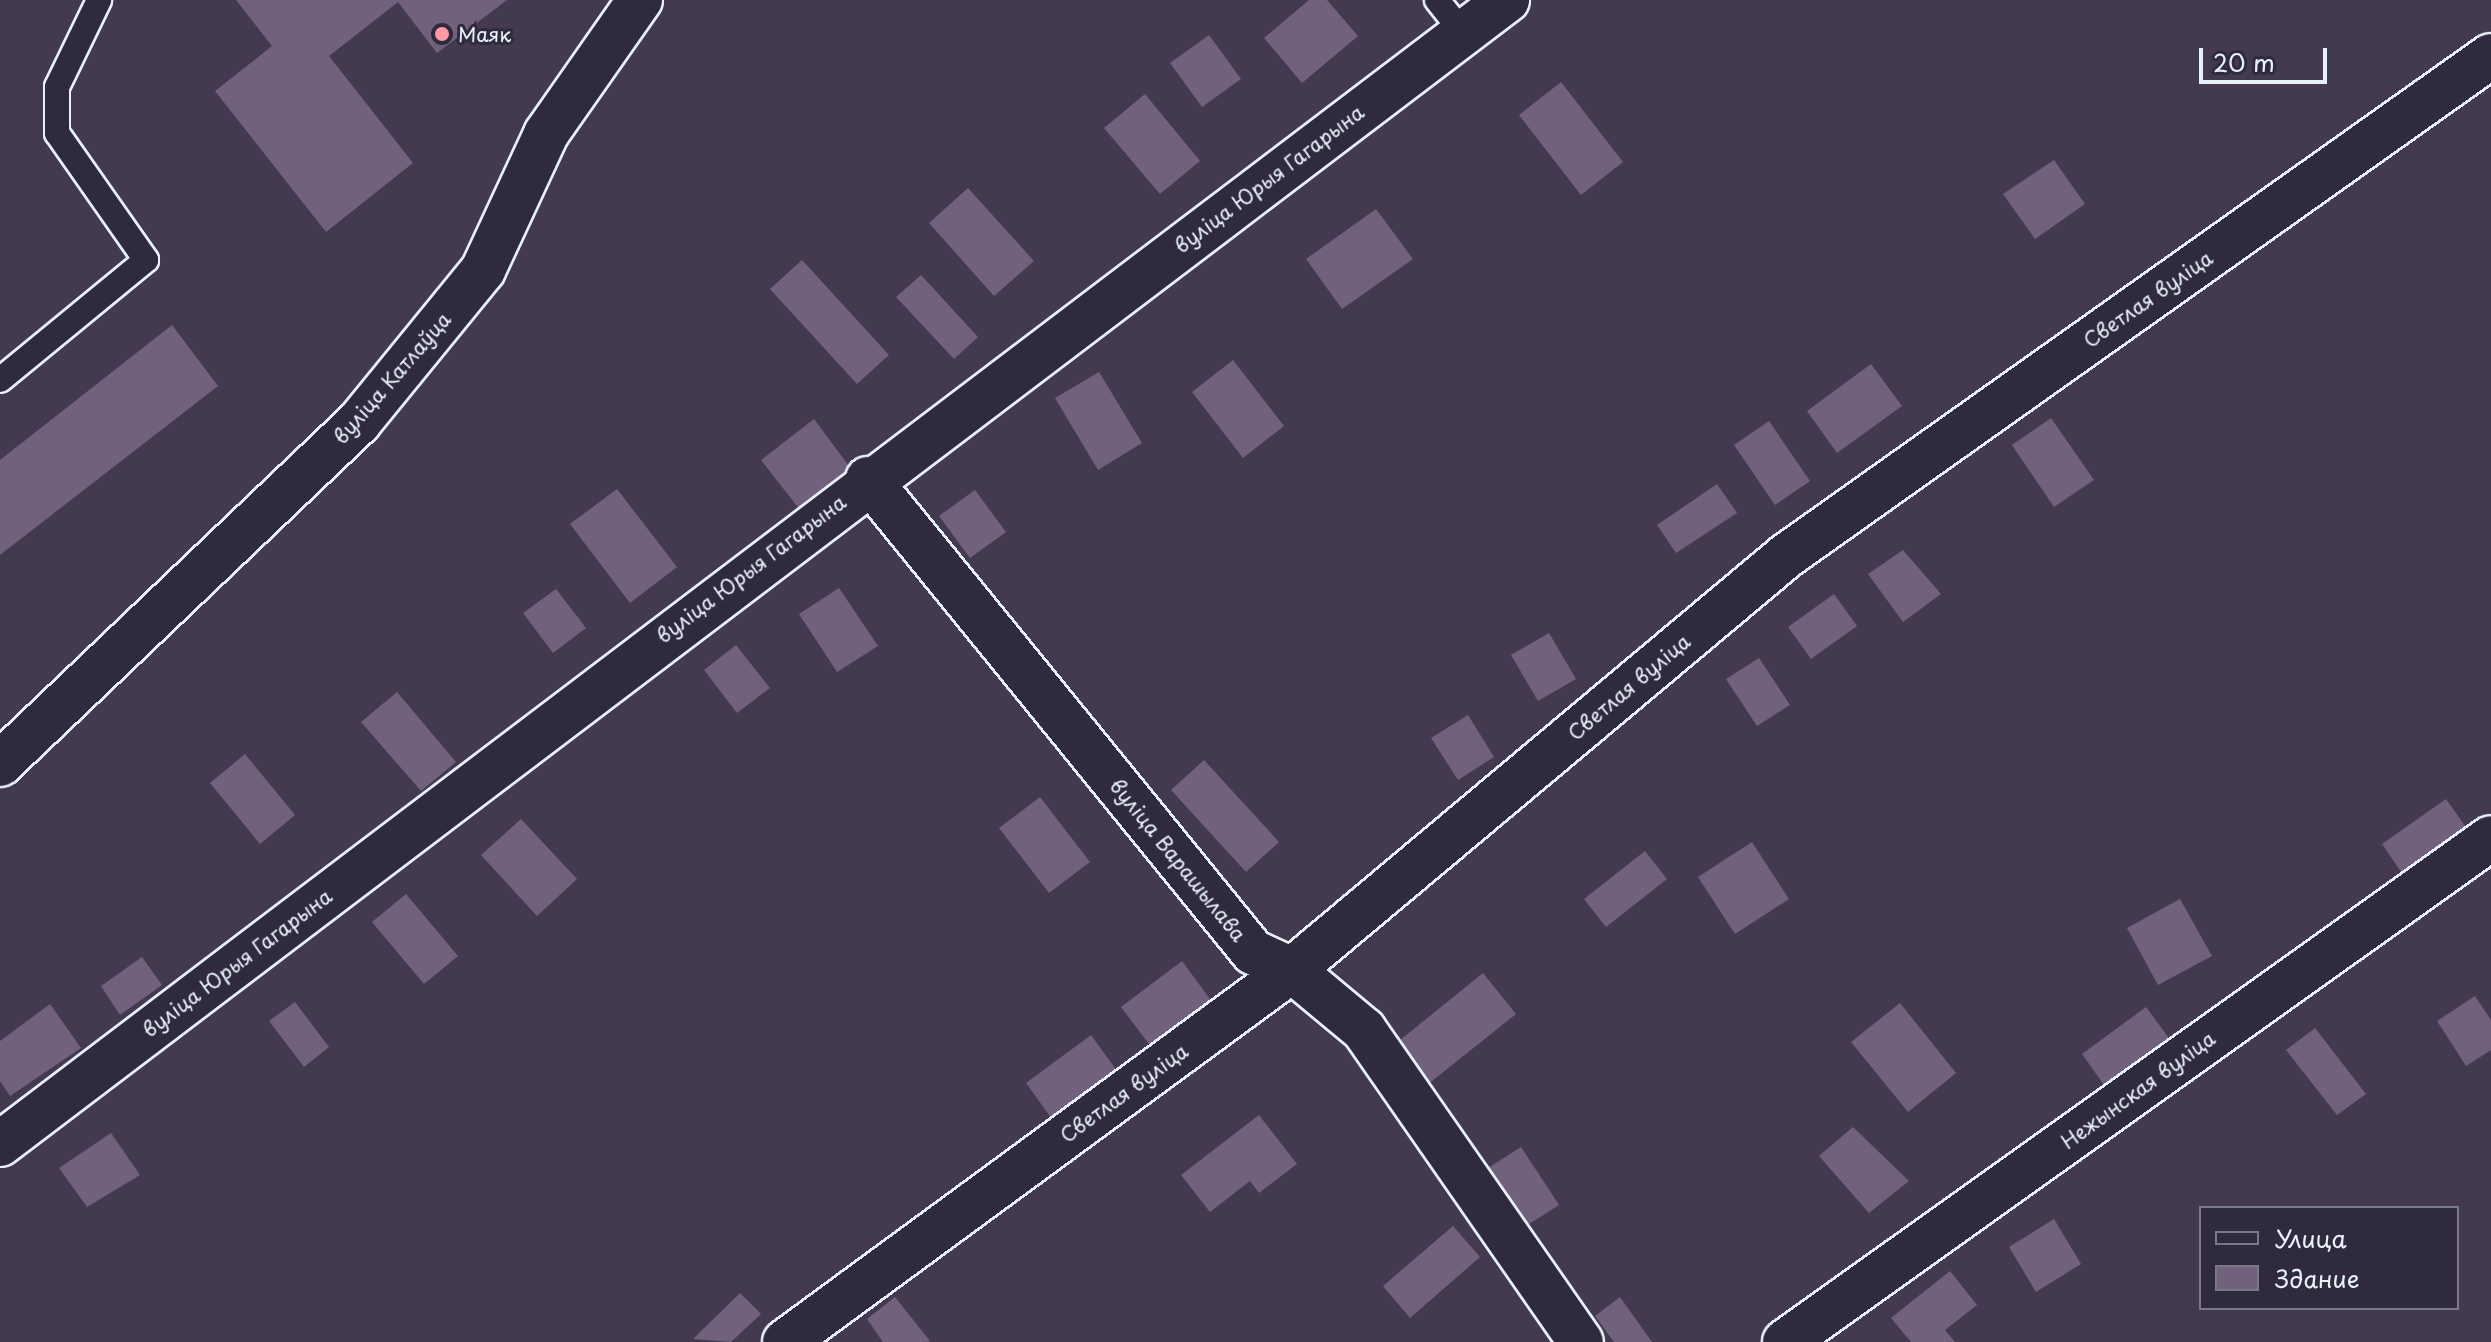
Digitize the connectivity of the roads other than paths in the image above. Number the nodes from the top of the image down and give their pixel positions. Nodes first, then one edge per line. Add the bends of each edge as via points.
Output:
1 (99, 0) edge
2 (640, 0) edge
3 (1437, 0) edge
4 (1507, 0) edge
5 (1464, 34) junction
6 (2491, 56) edge
7 (0, 380) edge
8 (868, 479) junction
9 (0, 764) edge
10 (2491, 838) edge
11 (1292, 970) junction
12 (0, 1144) edge
13 (785, 1342) edge
14 (1581, 1342) edge
15 (1785, 1342) edge

1 - 7 lane via 57,87 57,133 146,260
2 - 9 street, вуліца Катлаўца via 546,134 483,270 359,422
3 - 5 lane
4 - 5 street, вуліца Юрыя Гагарына
5 - 8 street, вуліца Юрыя Гагарына
6 - 11 street, Светлая вуліца via 1786,556
8 - 11 street, вуліца Варашылава via 1253,952
8 - 12 street, вуліца Юрыя Гагарына
10 - 15 street, Нежынская вуліца
11 - 13 street, Светлая вуліца
11 - 14 street, вуліца Варашылава via 1364,1030

